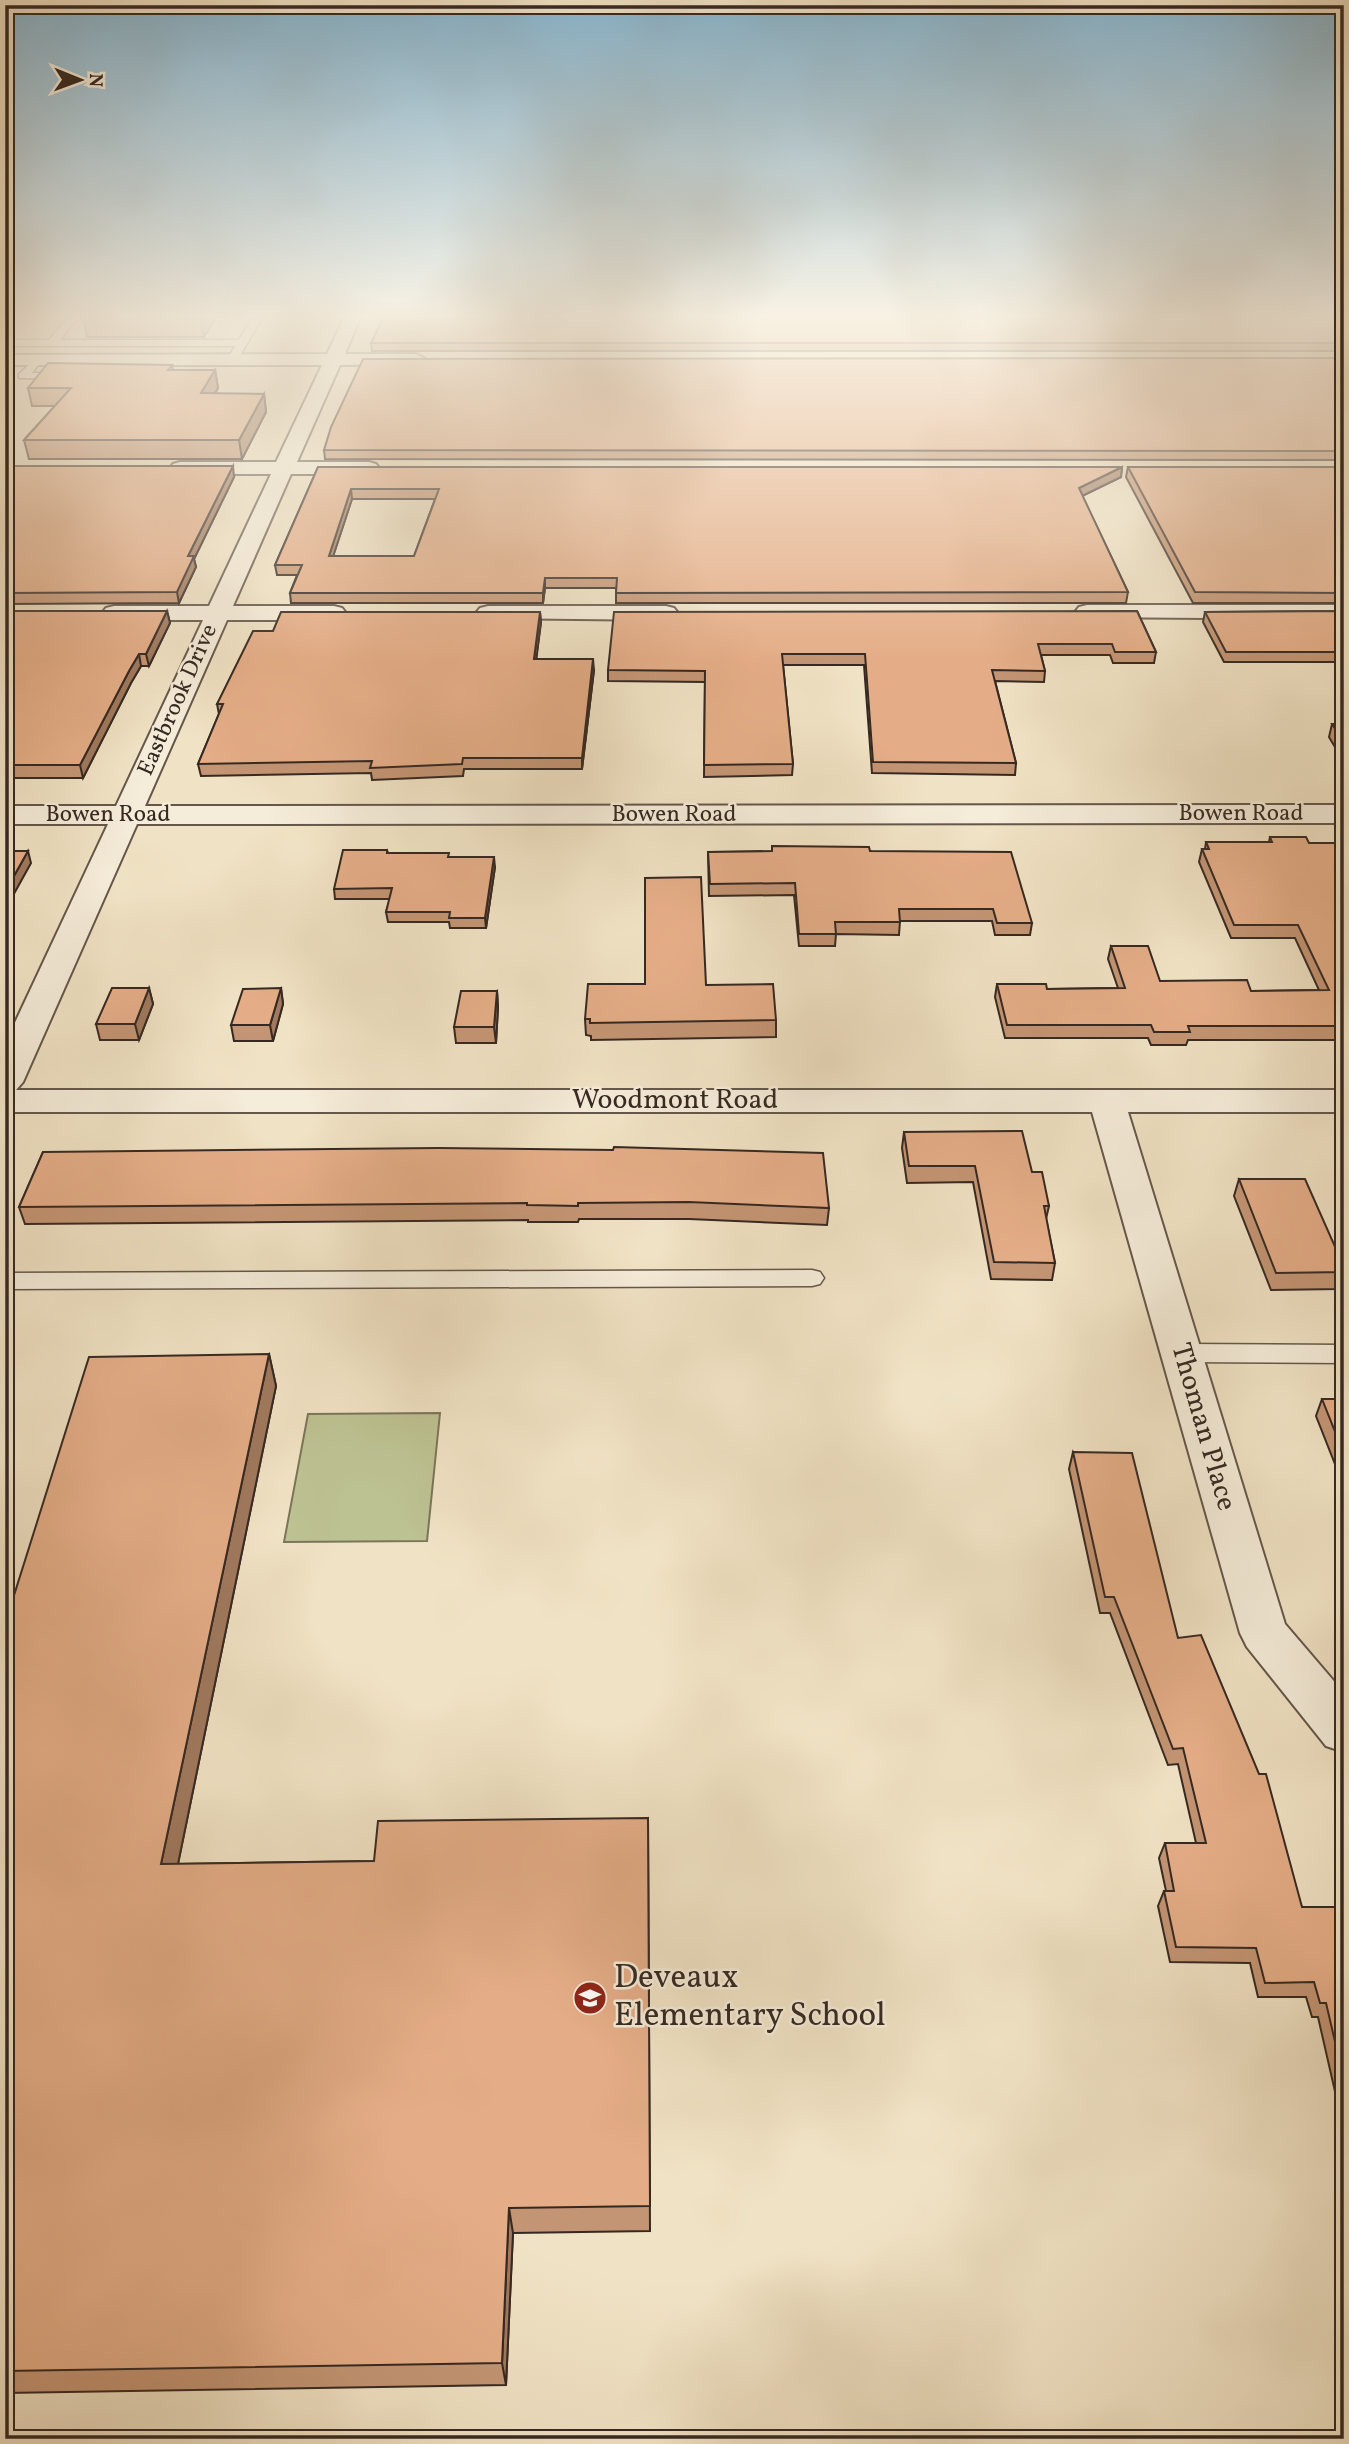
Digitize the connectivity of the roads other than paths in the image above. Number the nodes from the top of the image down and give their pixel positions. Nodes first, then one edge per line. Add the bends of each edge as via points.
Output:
1 (299, 432) edge
2 (158, 468) edge
3 (283, 468) junction
4 (386, 468) edge
5 (1066, 612) edge
6 (1344, 612) edge
7 (85, 613) edge
8 (217, 613) junction
9 (356, 613) edge
10 (467, 613) edge
11 (690, 613) edge
12 (1344, 814) edge
13 (5, 815) edge
14 (126, 815) junction
15 (5, 1082) edge
16 (1106, 1100) junction
17 (5, 1101) edge
18 (1344, 1101) edge
19 (812, 1278) dead end
20 (5, 1281) edge
21 (1181, 1353) junction
22 (1344, 1354) edge
23 (1344, 1730) edge

1 - 3 street, Eastbrook Drive
2 - 3 street
3 - 4 street
3 - 8 street, Eastbrook Drive
5 - 6 street
7 - 8 street
8 - 9 street
8 - 14 street, Eastbrook Drive
10 - 11 street
12 - 14 street, Bowen Road
13 - 14 street, Bowen Road
14 - 15 street, Eastbrook Drive
16 - 17 street, Woodmont Road
16 - 18 street, Woodmont Road
16 - 21 street, Thoman Place
19 - 20 lane
21 - 22 lane
21 - 23 street, Thoman Place via 1264,1633

